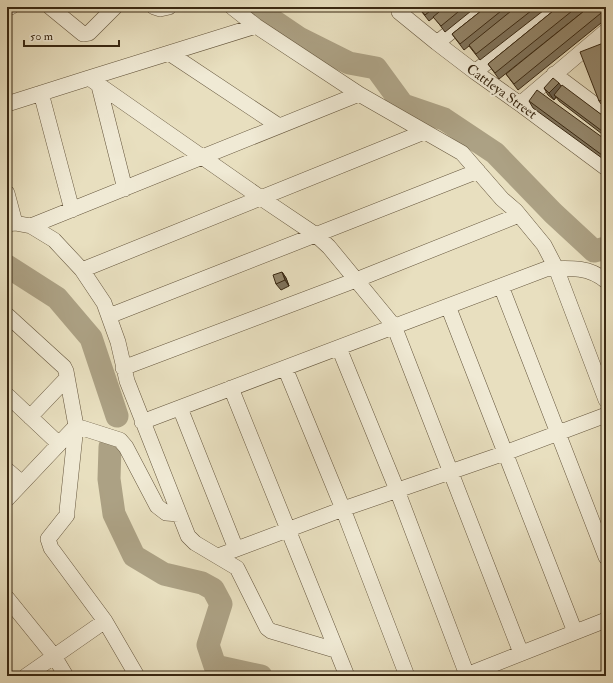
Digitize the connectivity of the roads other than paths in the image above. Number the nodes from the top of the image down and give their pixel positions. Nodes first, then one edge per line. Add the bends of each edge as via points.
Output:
1 (11, 7) edge
2 (50, 7) edge
3 (115, 7) edge
4 (154, 7) edge
5 (170, 7) edge
6 (232, 7) edge
7 (482, 7) edge
8 (555, 7) edge
9 (7, 8) edge
10 (402, 9) edge
11 (256, 26) junction
12 (606, 31) edge
13 (437, 43) junction
14 (169, 53) junction
15 (475, 72) junction
16 (554, 74) junction
17 (94, 82) junction
18 (41, 93) junction
19 (359, 94) junction
20 (7, 104) edge
21 (520, 104) junction
22 (606, 113) edge
23 (279, 126) junction
24 (424, 132) junction
25 (204, 157) junction
26 (606, 168) edge
27 (478, 171) junction
28 (125, 189) junction
29 (7, 193) edge
30 (261, 198) junction
31 (72, 210) junction
32 (519, 215) junction
33 (11, 224) edge
34 (31, 226) junction
35 (316, 235) junction
36 (556, 268) junction
37 (82, 270) junction
38 (356, 280) junction
39 (606, 282) edge
40 (501, 286) junction
41 (448, 306) junction
42 (7, 315) edge
43 (109, 316) junction
44 (394, 326) junction
45 (339, 348) junction
46 (123, 368) junction
47 (285, 368) junction
48 (67, 378) junction
49 (231, 388) junction
50 (7, 395) edge
51 (606, 400) edge
52 (180, 408) junction
53 (606, 415) edge
54 (30, 417) junction
55 (142, 422) junction
56 (76, 426) junction
57 (558, 433) junction
58 (59, 444) junction
59 (505, 453) junction
60 (7, 470) edge
61 (451, 472) junction
62 (22, 483) junction
63 (397, 490) junction
64 (7, 499) edge
65 (343, 509) junction
66 (180, 514) junction
67 (287, 529) junction
68 (236, 549) junction
69 (218, 556) junction
70 (606, 557) edge
71 (7, 598) edge
72 (606, 620) edge
73 (105, 621) junction
74 (575, 632) junction
75 (335, 650) junction
76 (521, 653) junction
77 (54, 656) junction
78 (465, 675) edge
79 (26, 676) edge
80 (66, 676) edge
81 (137, 676) edge
82 (347, 676) edge
83 (407, 676) edge

1 - 9 street
2 - 3 street via 83,34 89,34
4 - 5 street
6 - 11 street
7 - 13 street
8 - 15 street
10 - 13 street, Cattleya Street
11 - 14 street
11 - 19 street
12 - 16 street
13 - 15 street, Cattleya Street
14 - 17 street
14 - 23 street
15 - 21 street, Cattleya Street
16 - 21 street
16 - 22 street
17 - 18 street
17 - 25 street
17 - 28 street
18 - 20 street
18 - 31 street
19 - 23 street
19 - 24 street
21 - 26 street, Cattleya Street
23 - 25 street
24 - 27 street via 462,153
24 - 30 street
25 - 28 street
25 - 30 street
27 - 32 street
27 - 35 street
28 - 31 street
29 - 33 street
30 - 35 street
30 - 37 street
31 - 34 street
32 - 36 street via 544,245
32 - 38 street
33 - 34 street
34 - 37 street via 54,240
35 - 38 street
35 - 43 street
36 - 39 street via 574,268 599,275
36 - 40 street via 546,268
36 - 51 street
37 - 43 street via 104,303
38 - 44 street
38 - 46 street
40 - 41 street
40 - 57 street
41 - 44 street
41 - 59 street
42 - 48 street via 64,367
43 - 46 street
44 - 45 street
44 - 61 street
45 - 47 street
45 - 63 street
46 - 55 street
47 - 49 street
47 - 65 street
48 - 54 street
48 - 56 street
49 - 52 street
49 - 67 street
50 - 54 street
52 - 55 street
52 - 68 street
53 - 57 street
54 - 58 street
55 - 66 street
56 - 58 street
56 - 66 street via 120,440 156,506 166,513
56 - 73 street via 67,515 48,539 51,548
57 - 59 street
57 - 70 street
58 - 62 street
59 - 61 street
59 - 74 street
60 - 62 street
61 - 63 street
61 - 76 street
62 - 64 street
63 - 65 street
63 - 78 street
65 - 67 street
65 - 83 street
66 - 69 street via 188,536
67 - 68 street
67 - 75 street
68 - 69 street
69 - 75 street via 237,568 267,628
71 - 77 street
72 - 74 street
73 - 77 street
73 - 81 street
74 - 76 street
75 - 82 street
76 - 78 street
77 - 79 street
77 - 80 street

